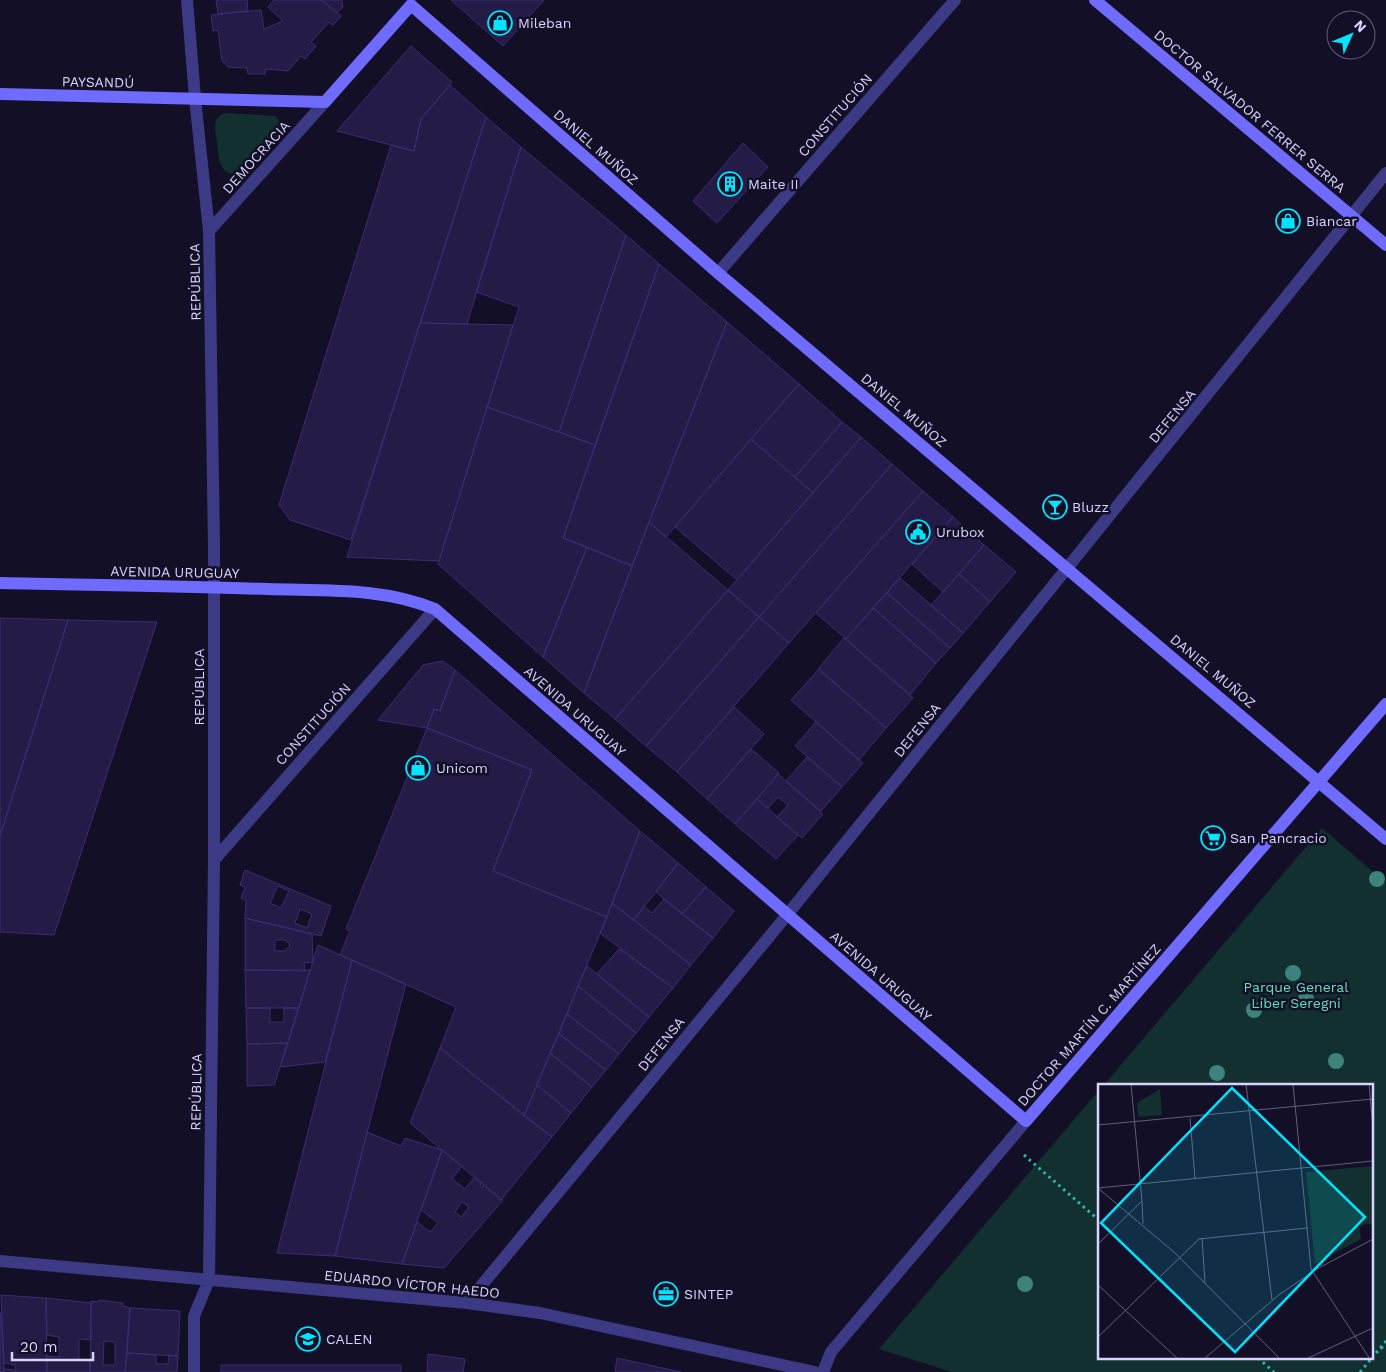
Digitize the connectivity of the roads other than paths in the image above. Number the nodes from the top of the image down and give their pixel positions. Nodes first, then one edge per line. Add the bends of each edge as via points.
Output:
1 (187, 0) edge
2 (954, 0) edge
3 (1094, 0) edge
4 (411, 2) edge
5 (0, 94) edge
6 (195, 98) junction
7 (325, 102) junction
8 (1386, 173) edge
9 (1352, 216) junction
10 (209, 231) junction
11 (1386, 245) edge
12 (718, 273) junction
13 (1068, 568) junction
14 (0, 583) edge
15 (214, 587) junction
16 (435, 609) junction
17 (1386, 704) edge
18 (1320, 782) junction
19 (1386, 839) edge
20 (214, 860) junction
21 (787, 915) junction
22 (1026, 1121) junction
23 (0, 1261) edge
24 (209, 1280) junction
25 (467, 1303) junction
26 (194, 1372) edge
27 (815, 1372) edge
28 (823, 1372) edge

1 - 6 street, REPÚBLICA
2 - 12 street, CONSTITUCIÓN
3 - 9 street, DOCTOR SALVADOR FERRER SERRA
4 - 7 street, DEMOCRACIA
4 - 12 street, DANIEL MUÑOZ
5 - 6 street, PAYSANDÚ
6 - 7 street, DEMOCRACIA
6 - 10 street, REPÚBLICA
7 - 10 street, DEMOCRACIA
8 - 9 street, DEFENSA
9 - 11 street, DOCTOR SALVADOR FERRER SERRA
9 - 13 street, DEFENSA
10 - 15 street, REPÚBLICA
12 - 13 street, DANIEL MUÑOZ
13 - 18 street, DANIEL MUÑOZ
13 - 21 street, DEFENSA
14 - 15 street, AVENIDA URUGUAY
15 - 16 street, AVENIDA URUGUAY via 374,592 416,601
15 - 20 street, REPÚBLICA
16 - 20 street, CONSTITUCIÓN
16 - 21 street, AVENIDA URUGUAY
17 - 18 street, DOCTOR MARTÍN C. MARTÍNEZ
18 - 19 street, DANIEL MUÑOZ
18 - 22 street, DOCTOR MARTÍN C. MARTÍNEZ
20 - 24 street, REPÚBLICA
21 - 22 street, AVENIDA URUGUAY
21 - 25 street, DEFENSA
22 - 28 street, DOCTOR MARTÍN C. MARTÍNEZ via 831,1352
23 - 24 street, EDUARDO VÍCTOR HAEDO
24 - 25 street, EDUARDO VÍCTOR HAEDO
24 - 26 street, REPÚBLICA via 194,1316
25 - 27 street, EDUARDO VÍCTOR HAEDO via 540,1313

